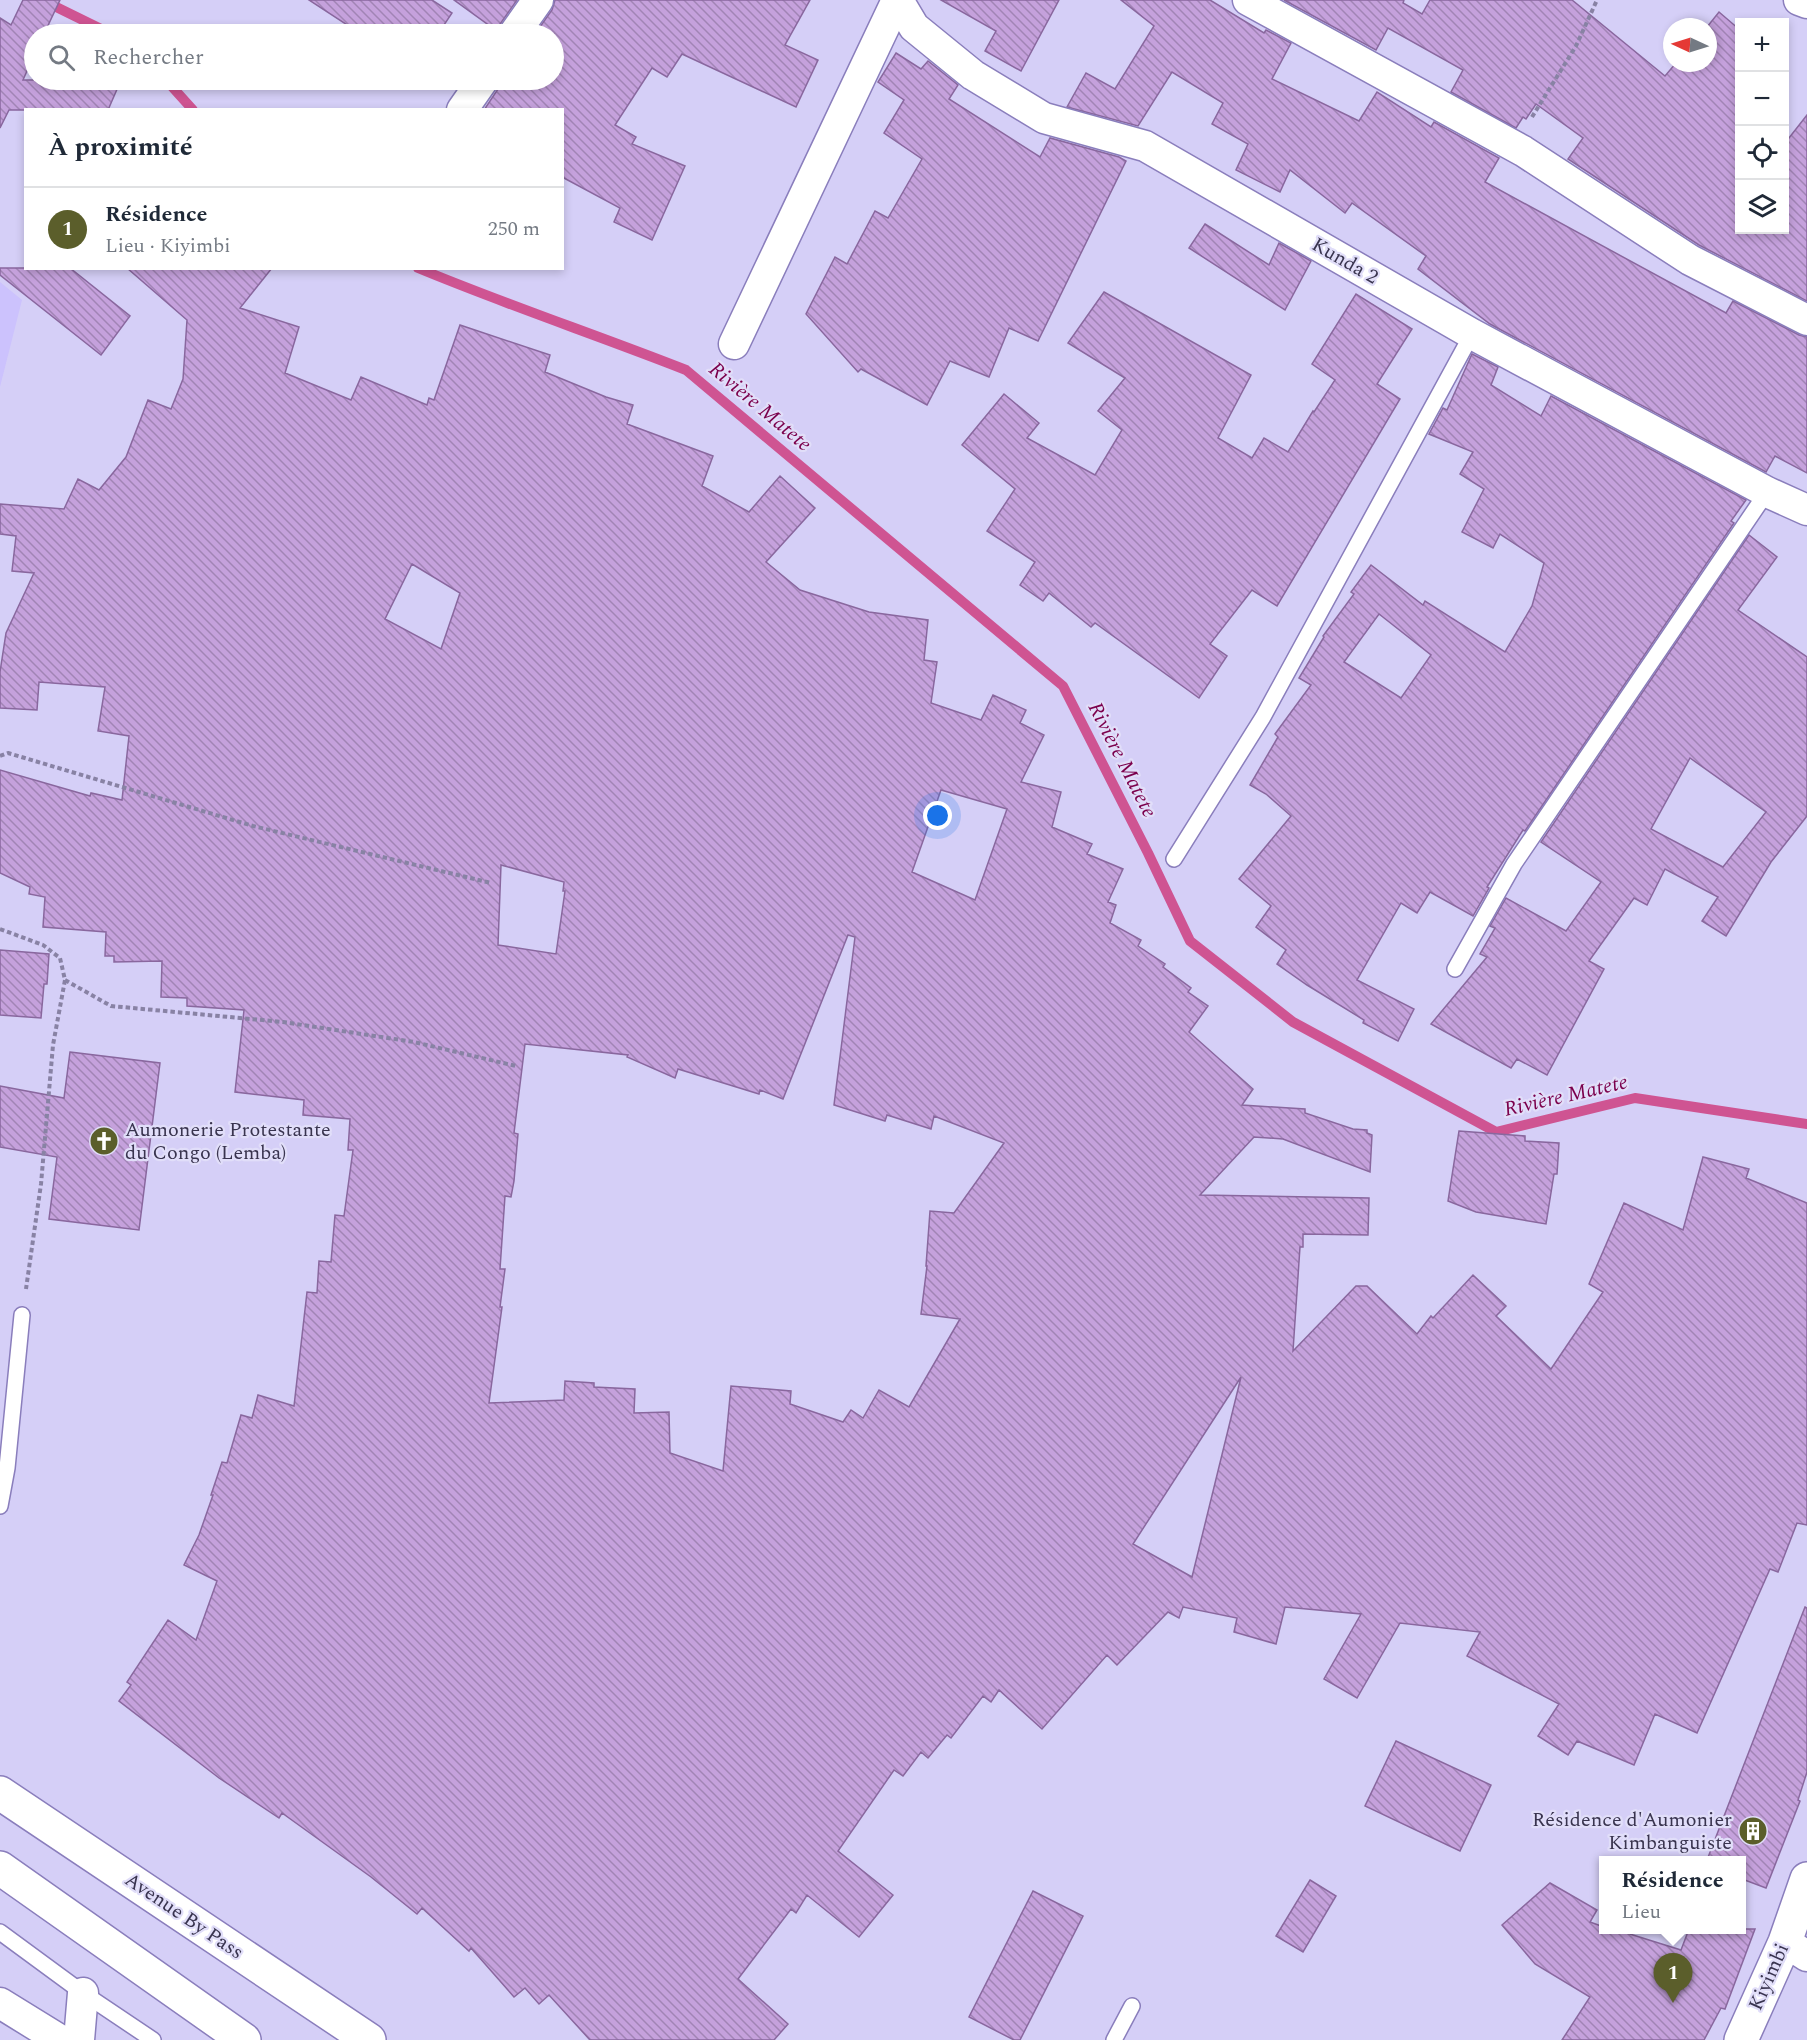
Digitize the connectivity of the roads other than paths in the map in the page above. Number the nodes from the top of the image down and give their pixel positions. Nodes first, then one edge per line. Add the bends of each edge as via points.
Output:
1 (538, 0) edge
2 (897, 0) edge
3 (1248, 0) edge
4 (1798, 0) edge
5 (1807, 3) edge
6 (521, 24) edge
7 (476, 90) edge
8 (463, 108) edge
9 (1807, 320) edge
10 (1473, 334) junction
11 (734, 344) dead end
12 (1767, 492) junction
13 (1807, 510) edge
14 (1174, 859) dead end
15 (1455, 969) dead end
16 (22, 1315) road end
17 (0, 1506) edge
18 (0, 1793) edge
19 (0, 1868) edge
20 (1807, 1879) edge
21 (0, 1932) edge
22 (1796, 1949) edge
23 (83, 1993) junction
24 (0, 2003) edge
25 (1132, 2006) dead end
26 (60, 2040) edge
27 (80, 2040) edge
28 (153, 2040) edge
29 (244, 2040) edge
30 (369, 2040) edge
31 (1114, 2040) edge
32 (1741, 2040) edge

1 - 6 street
2 - 10 street, Kunda 2 via 914,27 973,75 1044,118 1145,146
2 - 11 street
3 - 9 street via 1523,152 1690,260
4 - 5 street
7 - 8 street
10 - 12 street, Kunda 2
10 - 14 lane via 1263,717
12 - 13 street, Kunda 2
12 - 15 lane via 1526,846
16 - 17 lane
18 - 30 main road, Avenue By Pass
19 - 29 main road
20 - 22 main road, Kiyimbi
21 - 23 lane
22 - 32 main road, Kiyimbi
23 - 27 street
23 - 28 lane
24 - 26 street
25 - 31 lane

